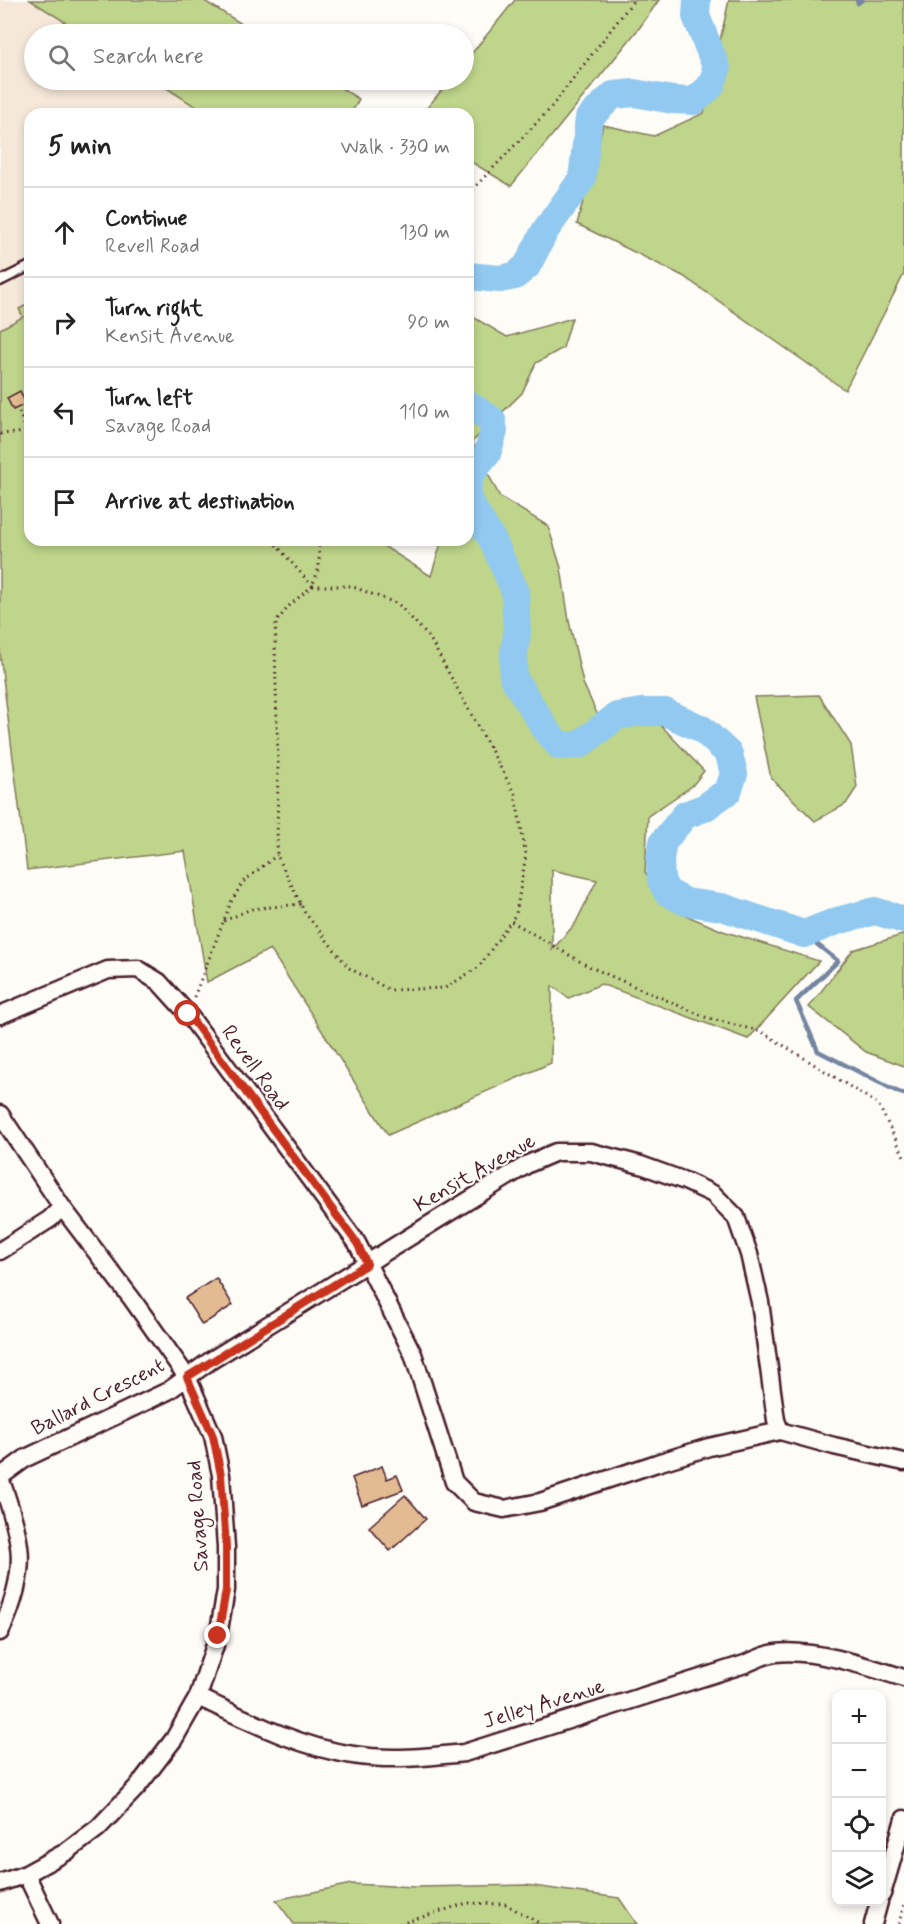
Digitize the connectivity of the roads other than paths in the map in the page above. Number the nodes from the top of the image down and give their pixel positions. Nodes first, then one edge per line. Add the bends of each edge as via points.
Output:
1 (24, 269) edge
2 (0, 281) edge
3 (0, 1015) edge
4 (0, 1114) edge
5 (62, 1207) junction
6 (0, 1251) edge
7 (367, 1264) junction
8 (187, 1377) junction
9 (780, 1431) junction
10 (904, 1462) edge
11 (0, 1477) edge
12 (0, 1632) edge
13 (904, 1678) edge
14 (198, 1697) junction
15 (904, 1818) edge
16 (26, 1874) junction
17 (886, 1880) edge
18 (0, 1883) edge
19 (878, 1906) edge
20 (50, 1924) edge
21 (873, 1924) edge

1 - 2 lane
3 - 7 street, Revell Road via 108,970 138,969 159,982 188,1014 357,1243
4 - 5 street, Savage Road
5 - 6 street
5 - 8 street, Savage Road
7 - 8 street, Kensit Avenue
7 - 9 street via 413,1354 454,1482 474,1502 504,1509 540,1502 667,1460
7 - 9 street, Kensit Avenue via 528,1164 556,1152 591,1152 685,1181 713,1194 736,1217 760,1302
8 - 11 street, Ballard Crescent via 168,1391 26,1458
8 - 14 street, Savage Road via 213,1436 221,1475 226,1547 226,1590 218,1636
9 - 10 street
11 - 12 street via 20,1547 13,1602
13 - 14 street, Jelley Avenue via 801,1653 774,1653 464,1753 391,1759 312,1745
14 - 16 street, Savage Road via 174,1739 138,1786 98,1828
15 - 17 street
16 - 18 street, Savage Road
16 - 20 street
19 - 21 street

